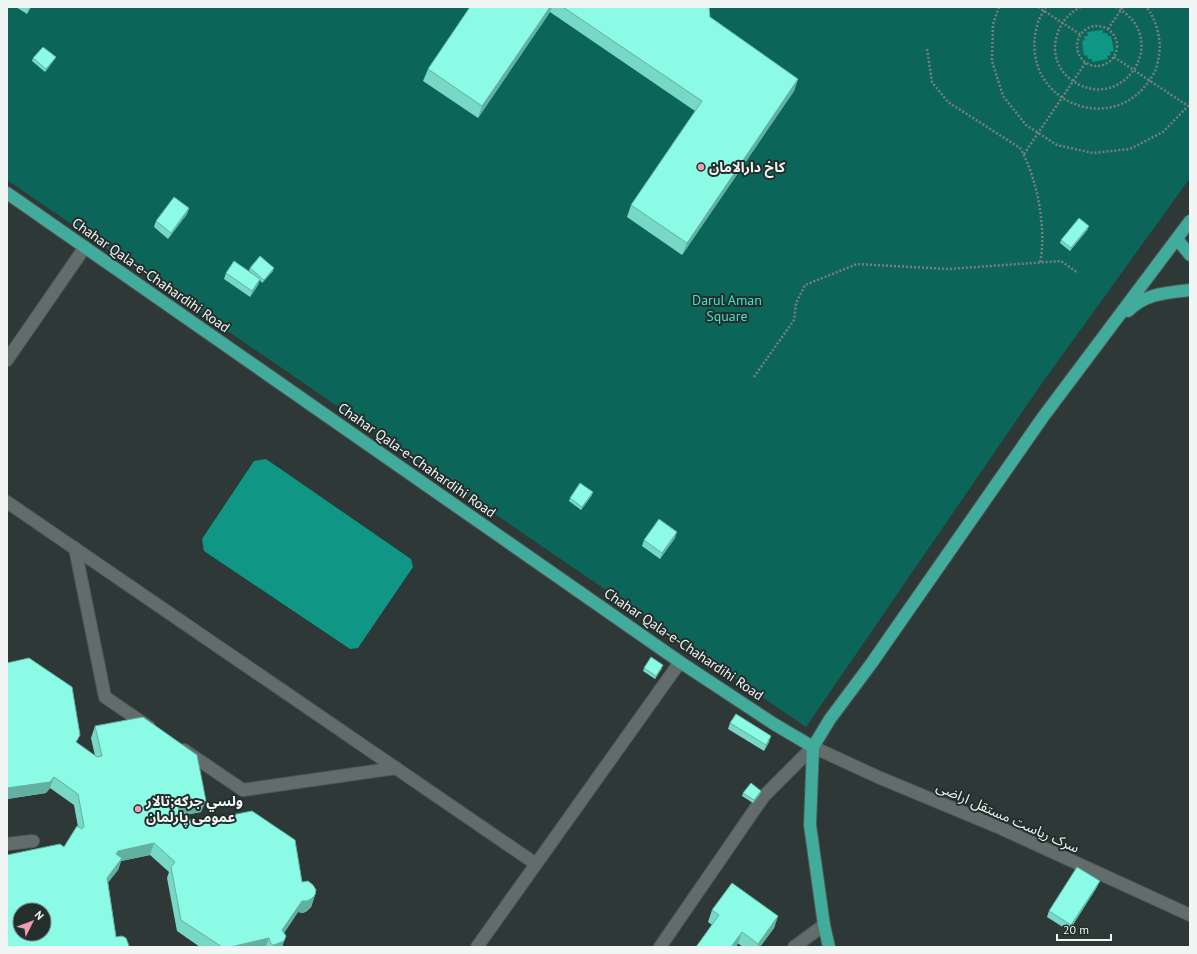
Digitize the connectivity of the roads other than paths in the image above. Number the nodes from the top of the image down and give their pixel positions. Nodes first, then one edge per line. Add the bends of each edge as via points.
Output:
1 (7, 193) edge
2 (1190, 221) edge
3 (1176, 239) junction
4 (85, 247) junction
5 (1190, 255) edge
6 (1190, 290) edge
7 (1106, 333) junction
8 (7, 360) edge
9 (7, 502) edge
10 (75, 548) junction
11 (680, 662) junction
12 (157, 732) edge
13 (177, 746) edge
14 (813, 747) junction
15 (396, 768) junction
16 (33, 841) dead end
17 (7, 844) edge
18 (536, 864) junction
19 (1190, 915) edge
20 (824, 925) junction
21 (477, 947) edge
22 (660, 947) edge
23 (794, 947) edge
24 (829, 947) edge

1 - 4 main road, Chahar Qala-e-Chahardihi Road
2 - 3 main road
3 - 5 main road
3 - 7 main road
4 - 8 street
4 - 11 main road, Chahar Qala-e-Chahardihi Road
6 - 7 main road via 1158,294 1136,304
7 - 14 main road via 1043,417 830,719
9 - 10 street
10 - 12 street via 105,697
10 - 15 street
11 - 14 main road, Chahar Qala-e-Chahardihi Road
11 - 18 street
13 - 15 street via 243,790
14 - 19 street, سرک ریاست مستقل اراضی via 998,827
14 - 20 main road via 810,825
14 - 22 street via 764,796
15 - 18 street
16 - 17 street
18 - 21 street
20 - 23 street
20 - 24 main road

